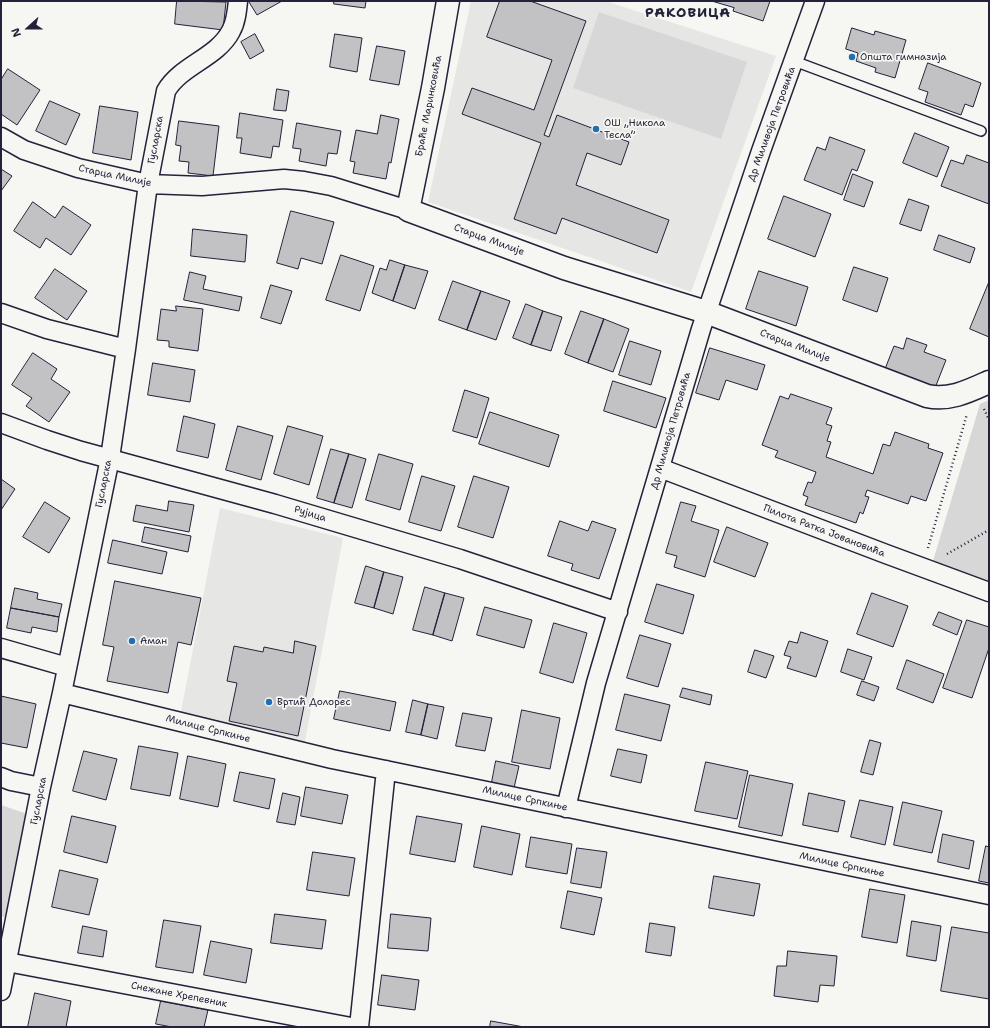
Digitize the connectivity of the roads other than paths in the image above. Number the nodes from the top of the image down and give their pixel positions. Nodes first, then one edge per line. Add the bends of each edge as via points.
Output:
1 (238, 1) edge
2 (448, 1) edge
3 (815, 1) edge
4 (794, 61) junction
5 (981, 131) dead end
6 (1, 136) edge
7 (148, 184) junction
8 (408, 210) junction
9 (706, 312) junction
10 (1, 313) edge
11 (126, 349) junction
12 (980, 384) edge
13 (1, 423) edge
14 (110, 458) junction
15 (660, 468) junction
16 (989, 592) edge
17 (618, 612) junction
18 (1, 648) edge
19 (67, 667) junction
20 (62, 693) junction
21 (386, 770) junction
22 (1, 777) edge
23 (41, 787) junction
24 (566, 808) junction
25 (989, 895) edge
26 (7, 962) junction
27 (1, 991) edge
28 (351, 1027) edge
29 (359, 1027) edge

1 - 7 street, Гусларска via 234,23 223,42 170,82 166,91
2 - 8 street, Браће Маринковића
3 - 4 street, Др Миливоја Петровића
4 - 5 lane, Др Миливоја Петровића
4 - 9 street, Др Миливоја Петровића
6 - 7 street, Старца Милије via 24,150 78,168
7 - 8 street, Старца Милије via 202,186 284,179 331,186
7 - 11 street, Гусларска
8 - 9 street, Старца Милије via 564,268
9 - 12 street, Старца Милије via 927,396 945,398
9 - 15 street, Др Миливоја Петровића
10 - 11 street via 47,329
11 - 14 street, Гусларска
13 - 14 street, Рујица via 47,440
14 - 17 street, Рујица via 453,557
14 - 19 street, Гусларска
15 - 16 street, Пилота Ратка Јовановића via 924,560
15 - 17 street, Др Миливоја Петровића
17 - 24 street, Др Миливоја Петровића via 596,683
18 - 19 street
19 - 20 street, Гусларска
20 - 21 street, Милице Српкиње via 332,760
20 - 23 street, Гусларска
21 - 24 street, Милице Српкиње
21 - 29 street
22 - 23 street
23 - 26 street, Гусларска
24 - 25 street, Милице Српкиње
26 - 27 street, Гусларска
26 - 28 street, Снежане Хрепевник

